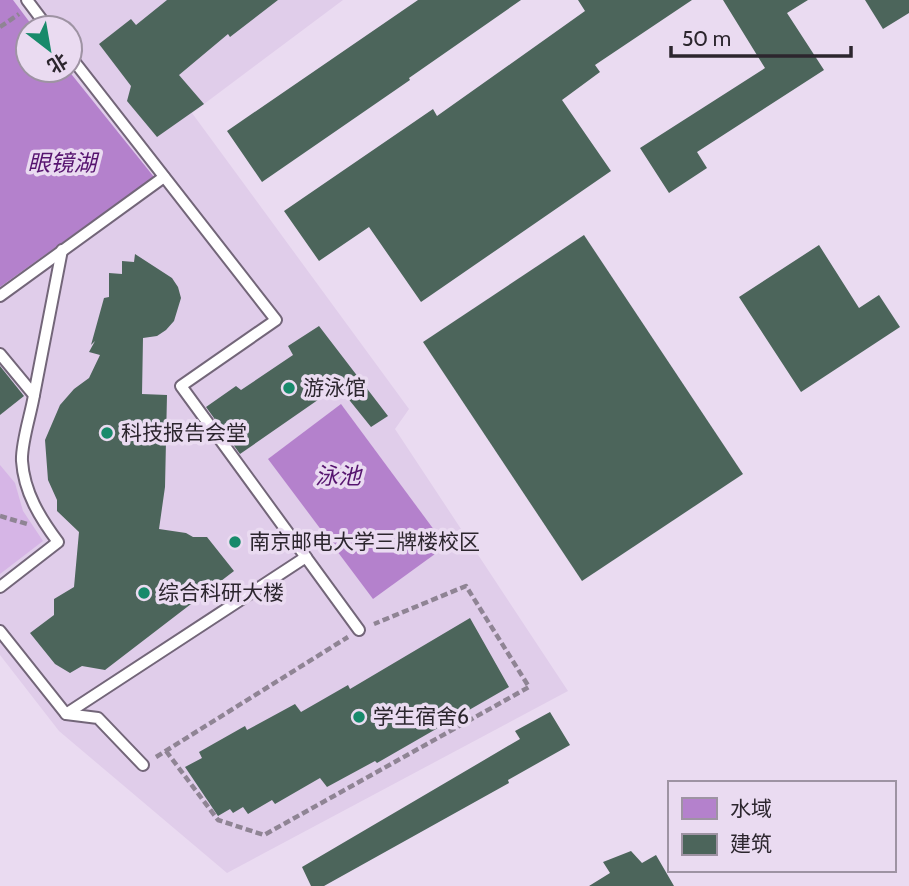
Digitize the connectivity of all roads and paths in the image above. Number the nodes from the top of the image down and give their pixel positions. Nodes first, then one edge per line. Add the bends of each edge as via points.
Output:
1 (30, 5) edge
2 (0, 27) edge
3 (84, 74) edge
4 (164, 177) junction
5 (62, 250) junction
6 (0, 296) edge
7 (0, 354) edge
8 (34, 396) junction
9 (306, 557) junction
10 (0, 587) edge
11 (359, 630) junction
12 (0, 631) edge
13 (66, 714) junction
14 (166, 751) junction
15 (143, 765) joint

1 - 2 path
3 - 4 lane
4 - 5 lane
4 - 9 lane via 276,320 181,386
5 - 6 lane
5 - 8 lane
7 - 8 lane
8 - 10 lane via 22,459 39,517 58,542
9 - 11 lane
9 - 13 lane
11 - 14 path
11 - 14 path via 466,586 529,687 264,835 218,820
12 - 13 lane
13 - 15 lane via 99,718
14 - 15 path

